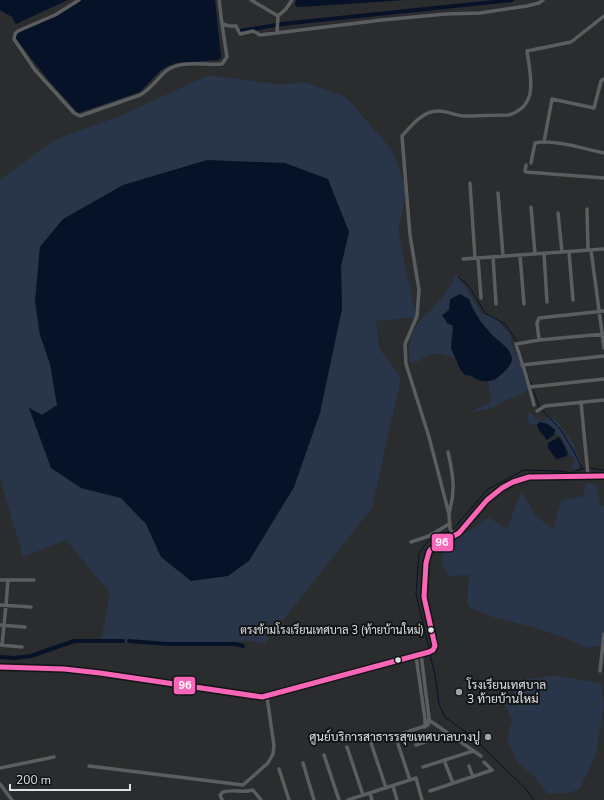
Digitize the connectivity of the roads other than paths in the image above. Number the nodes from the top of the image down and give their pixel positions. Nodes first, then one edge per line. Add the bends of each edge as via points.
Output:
1 (79, 0) edge
2 (219, 0) edge
3 (251, 0) edge
4 (292, 0) edge
5 (543, 0) edge
6 (278, 16) junction
7 (604, 16) edge
8 (222, 24) junction
9 (277, 33) junction
10 (604, 79) edge
11 (544, 142) junction
12 (604, 153) edge
13 (531, 163) dead end
14 (526, 165) dead end
15 (604, 178) edge
16 (470, 183) dead end
17 (498, 193) dead end
18 (531, 207) dead end
19 (587, 209) dead end
20 (558, 213) dead end
21 (604, 249) edge
22 (590, 250) junction
23 (562, 252) junction
24 (569, 252) junction
25 (544, 253) junction
26 (535, 254) junction
27 (520, 255) junction
28 (503, 256) junction
29 (493, 257) junction
30 (477, 258) junction
31 (463, 259) dead end
32 (481, 298) dead end
33 (573, 300) dead end
34 (547, 302) dead end
35 (496, 304) dead end
36 (524, 304) dead end
37 (604, 311) edge
38 (599, 312) junction
39 (603, 334) edge
40 (539, 340) junction
41 (604, 348) edge
42 (604, 356) edge
43 (524, 365) junction
44 (604, 379) edge
45 (532, 387) junction
46 (604, 400) edge
47 (581, 402) junction
48 (534, 405) dead end
49 (540, 410) dead end
50 (448, 452) dead end
51 (588, 473) junction
52 (604, 476) edge
53 (449, 514) junction
54 (449, 524) junction
55 (452, 533) junction
56 (412, 542) dead end
57 (0, 580) edge
58 (8, 580) junction
59 (34, 580) dead end
60 (0, 605) edge
61 (6, 605) junction
62 (31, 607) dead end
63 (2, 625) edge
64 (25, 627) dead end
65 (604, 634) edge
66 (1, 645) edge
67 (22, 647) dead end
68 (418, 655) junction
69 (0, 667) edge
70 (600, 671) dead end
71 (267, 697) junction
72 (429, 720) junction
73 (425, 727) junction
74 (449, 734) junction
75 (370, 740) dead end
76 (416, 745) dead end
77 (347, 747) dead end
78 (473, 751) junction
79 (324, 755) dead end
80 (481, 756) dead end
81 (54, 757) dead end
82 (444, 760) junction
83 (484, 762) dead end
84 (302, 763) dead end
85 (89, 766) dead end
86 (469, 766) dead end
87 (423, 767) dead end
88 (0, 768) edge
89 (280, 769) dead end
90 (472, 777) junction
91 (410, 780) junction
92 (453, 783) junction
93 (0, 784) edge
94 (392, 786) junction
95 (386, 788) junction
96 (430, 791) dead end
97 (370, 793) junction
98 (363, 795) junction
99 (12, 800) edge
100 (222, 800) edge
101 (261, 800) edge
102 (290, 800) edge
103 (314, 800) edge
104 (339, 800) edge
105 (348, 800) edge
106 (372, 800) edge
107 (397, 800) edge
108 (422, 800) edge

1 - 8 street via 60,12 18,31 14,39 35,70 76,115 80,116 140,95 166,72 178,66 222,64 227,57
2 - 8 street
3 - 6 street
4 - 6 street
5 - 9 street via 527,6 480,13 382,20
6 - 9 street
7 - 53 street via 571,42 527,51 531,93 525,105 514,113 461,116 433,111 419,119 402,136 410,235 419,290 417,316 407,339 405,356
8 - 9 street via 236,26 240,34 253,31 260,35
10 - 11 street via 601,81 594,108 552,99
11 - 12 street
11 - 13 street via 535,143
14 - 15 street via 526,172
16 - 30 street
17 - 28 street
18 - 26 street
19 - 22 street
20 - 23 street
21 - 22 street
22 - 24 street
22 - 38 street
23 - 24 street
23 - 25 street
24 - 33 street
25 - 26 street
25 - 34 street
26 - 27 street
27 - 28 street
27 - 36 street
28 - 29 street
29 - 30 street
29 - 35 street
30 - 31 street
30 - 32 street
37 - 38 street
38 - 39 street
38 - 40 street via 539,318
39 - 40 street
39 - 41 street
40 - 43 street via 515,346
42 - 43 street
43 - 45 street
44 - 45 street
45 - 48 street
46 - 47 street
47 - 49 street via 544,406
47 - 51 street
50 - 53 street via 454,485
51 - 52 street
51 - 55 street via 529,477 513,482 487,500 463,529
53 - 54 street
54 - 55 street
54 - 56 street via 429,536
55 - 68 street via 431,549 427,557 424,597 435,646 431,651
57 - 58 street
58 - 59 street
58 - 61 street
60 - 61 street
61 - 62 street
61 - 63 street
63 - 64 street
63 - 66 street
65 - 70 street
66 - 67 street
68 - 71 street
68 - 72 street
68 - 73 street
69 - 71 street via 67,669
71 - 85 street via 273,754 268,763 243,785
72 - 73 street
72 - 74 street
73 - 91 street via 397,737
74 - 76 street
74 - 78 street
75 - 95 street
77 - 98 street
78 - 80 street
78 - 82 street
79 - 104 street
81 - 88 street
82 - 87 street
82 - 92 street
83 - 90 street via 492,770
84 - 103 street
86 - 90 street
89 - 102 street
90 - 92 street
91 - 94 street
91 - 108 street via 416,778
92 - 96 street
93 - 99 street
94 - 95 street
94 - 107 street
95 - 97 street
97 - 98 street
97 - 106 street
98 - 105 street
100 - 101 street via 220,795 223,792 253,790

